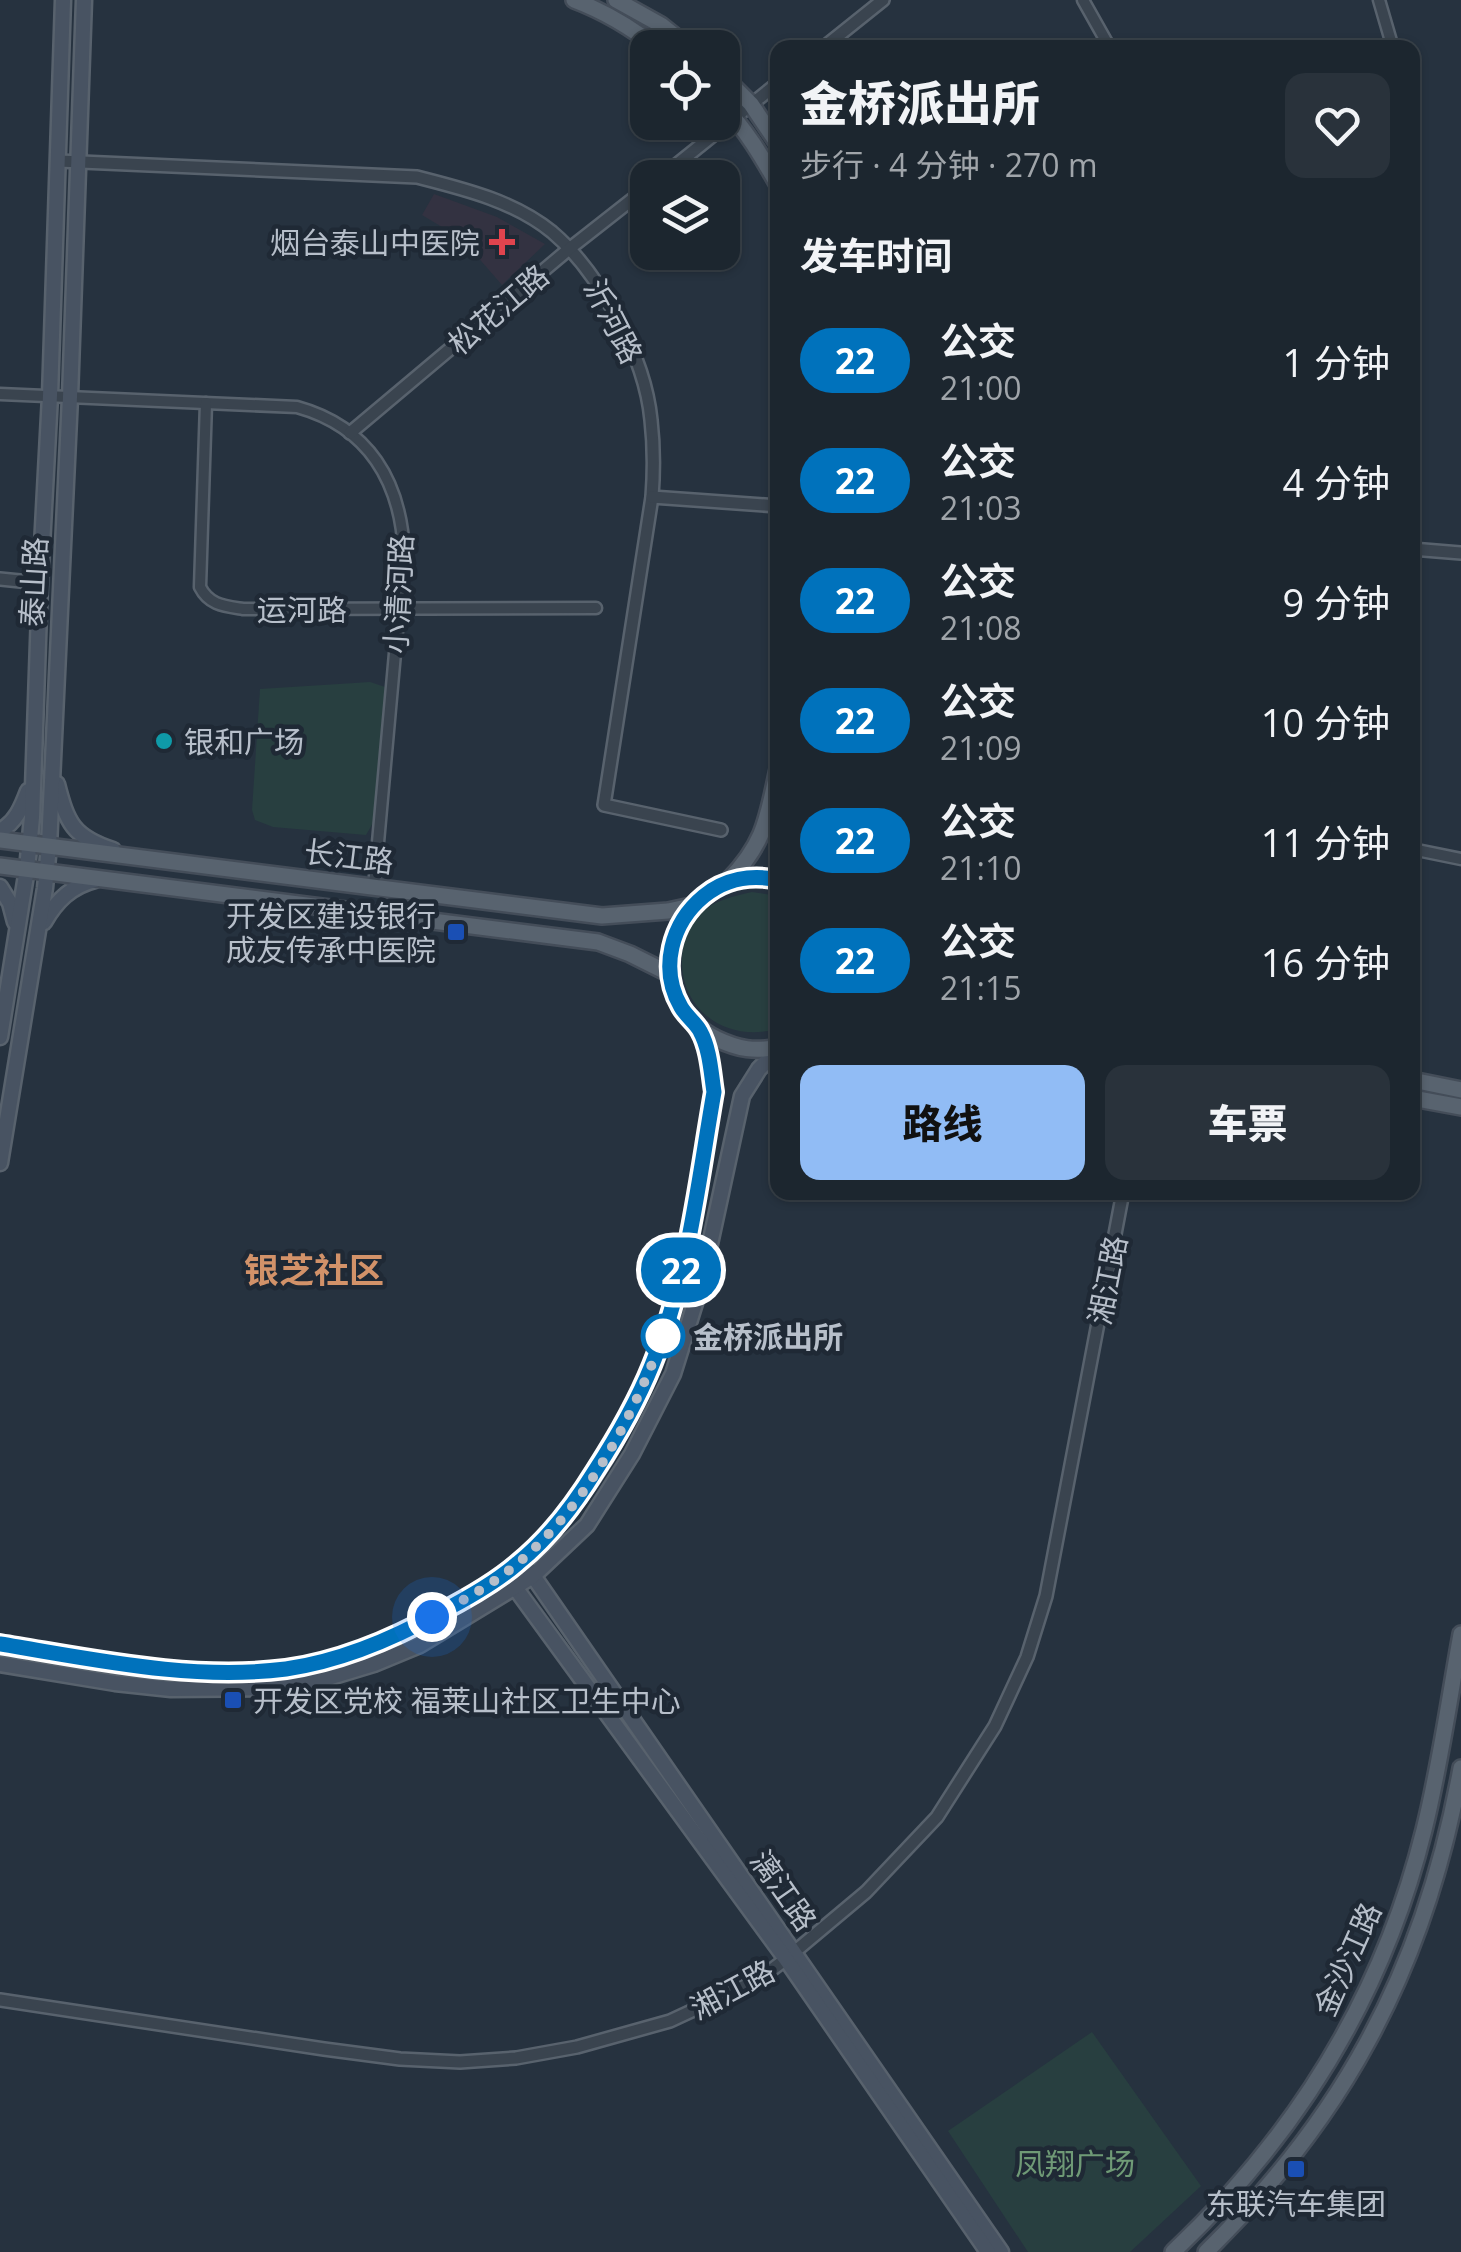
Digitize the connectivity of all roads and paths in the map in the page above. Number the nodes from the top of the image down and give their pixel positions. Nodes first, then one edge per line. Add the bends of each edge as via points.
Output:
1 (64, 0) edge
2 (84, 0) edge
3 (574, 0) edge
4 (616, 0) edge
5 (883, 0) edge
6 (1083, 0) edge
7 (1378, 0) edge
8 (631, 30) edge
9 (668, 30) edge
10 (833, 40) edge
11 (1106, 40) edge
12 (1390, 40) edge
13 (770, 89) edge
14 (740, 93) edge
15 (751, 104) junction
16 (740, 114) edge
17 (740, 124) edge
18 (770, 132) edge
19 (708, 140) edge
20 (683, 160) edge
21 (59, 161) junction
22 (79, 161) junction
23 (770, 171) edge
24 (630, 202) edge
25 (569, 249) junction
26 (0, 394) edge
27 (50, 396) junction
28 (70, 397) junction
29 (206, 403) junction
30 (350, 434) junction
31 (652, 497) junction
32 (770, 505) edge
33 (1420, 550) edge
34 (1461, 553) edge
35 (0, 580) edge
36 (40, 584) junction
37 (399, 608) junction
38 (596, 608) dead end
39 (33, 766) junction
40 (52, 766) junction
41 (770, 811) edge
42 (0, 830) edge
43 (721, 830) dead end
44 (0, 840) edge
45 (30, 844) junction
46 (49, 846) junction
47 (1420, 851) edge
48 (138, 857) junction
49 (1461, 859) edge
50 (0, 866) edge
51 (28, 869) junction
52 (47, 872) junction
53 (109, 880) junction
54 (770, 880) edge
55 (728, 882) junction
56 (0, 887) edge
57 (374, 887) junction
58 (691, 906) junction
59 (16, 934) junction
60 (37, 936) junction
61 (670, 974) junction
62 (700, 1030) junction
63 (0, 1037) edge
64 (770, 1050) edge
65 (770, 1057) edge
66 (1420, 1082) edge
67 (1461, 1090) edge
68 (1420, 1099) edge
69 (1461, 1107) edge
70 (0, 1163) edge
71 (1122, 1200) edge
72 (522, 1560) junction
73 (504, 1574) junction
74 (533, 1576) junction
75 (515, 1588) junction
76 (1461, 1634) edge
77 (0, 1644) edge
78 (0, 1664) edge
79 (1461, 1768) edge
80 (790, 1956) junction
81 (0, 2000) edge
82 (988, 2252) edge
83 (1001, 2252) edge
84 (1173, 2252) edge
85 (1206, 2252) edge

1 - 21 main road, 泰山路
2 - 22 main road, 泰山路
3 - 8 main road
4 - 9 main road
5 - 10 street
6 - 11 street
7 - 12 street
13 - 15 street
14 - 15 main road
15 - 16 street
15 - 18 main road
17 - 23 main road
19 - 20 street
21 - 22 street, 沂河路
21 - 27 main road, 泰山路
22 - 25 street, 沂河路 via 417,178 519,211
22 - 28 main road, 泰山路
24 - 25 street, 松花江路
25 - 30 street, 松花江路
25 - 31 street, 沂河路 via 597,282 642,375 651,416
26 - 27 street, 小清河路
27 - 28 street, 小清河路
27 - 36 main road, 泰山路
28 - 29 street, 小清河路
28 - 40 main road, 泰山路
29 - 30 street, 小清河路 via 297,407 322,414
29 - 37 street, 运河路 via 200,572 206,597 243,609
30 - 37 street, 小清河路 via 382,467 395,494 404,538
31 - 32 street
31 - 43 street, 沂河路 via 604,805
33 - 34 street
35 - 36 street
36 - 39 main road, 泰山路
37 - 38 street, 运河路
37 - 57 street, 小清河路
39 - 42 main road via 20,810
39 - 45 main road, 泰山路
40 - 46 main road, 泰山路
40 - 48 main road via 72,827 91,842
41 - 55 main road via 754,853
44 - 45 main road, 长江路
45 - 46 main road, 长江路
45 - 51 main road, 泰山路
46 - 48 main road, 长江路
46 - 52 main road, 泰山路
47 - 49 street
48 - 57 main road, 长江路
50 - 51 main road, 长江路
51 - 52 main road, 长江路
51 - 59 main road, 泰山路
52 - 53 main road, 长江路
52 - 60 main road, 泰山路
53 - 60 main road via 65,894
53 - 61 main road, 长江路 via 598,942
54 - 55 main road
55 - 58 main road
56 - 59 main road
57 - 58 main road, 长江路 via 602,916
58 - 61 main road via 675,932
59 - 63 main road, 泰山路
60 - 70 main road, 泰山路
61 - 62 main road via 679,1004
62 - 64 main road via 734,1047
62 - 72 main road via 714,1092 694,1205 653,1364 615,1441 572,1506
65 - 74 main road via 742,1096 702,1281 673,1374 587,1525
66 - 67 main road
68 - 69 main road
71 - 80 street, 湘江路 via 1046,1596 1027,1657 995,1726 937,1818 866,1892
72 - 73 main road
72 - 74 main road, 漓江路
73 - 75 main road, 漓江路
73 - 77 main road via 402,1633 287,1668 184,1670
74 - 75 main road
74 - 80 main road, 漓江路
75 - 78 main road via 420,1645 278,1688 171,1689
75 - 80 main road, 漓江路
76 - 84 main road, 金沙江路 via 1424,1830 1404,1899 1356,2014 1282,2134
79 - 85 main road, 金沙江路 via 1427,1905 1368,2041 1274,2179
80 - 81 street, 湘江路 via 758,1980 670,2021 577,2047 460,2062 324,2050
80 - 82 main road, 漓江路
80 - 83 main road, 漓江路

